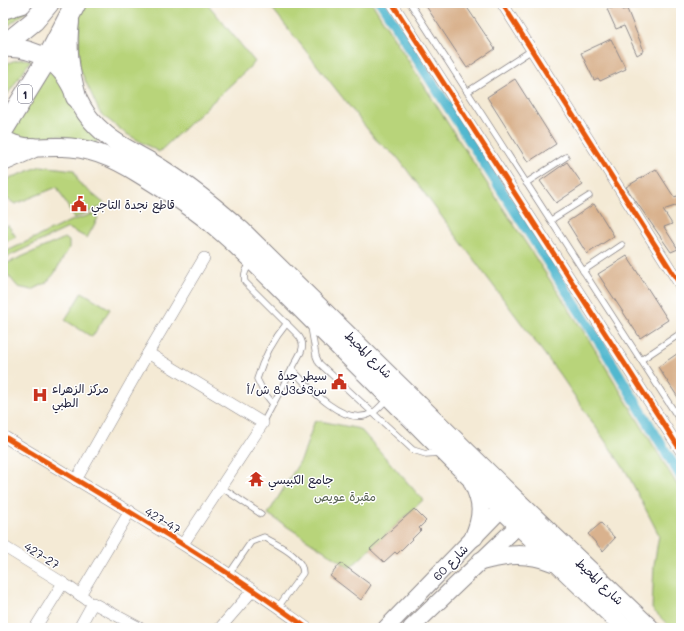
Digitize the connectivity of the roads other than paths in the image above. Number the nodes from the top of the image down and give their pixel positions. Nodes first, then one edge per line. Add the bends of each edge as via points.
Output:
1 (22, 3) edge
2 (49, 3) edge
3 (392, 3) edge
4 (410, 3) edge
5 (502, 3) edge
6 (73, 8) edge
7 (3, 9) edge
8 (3, 47) edge
9 (532, 50) junction
10 (47, 59) junction
11 (468, 92) junction
12 (76, 97) junction
13 (3, 130) edge
14 (3, 139) edge
15 (32, 148) junction
16 (566, 157) dead end
17 (3, 161) edge
18 (526, 183) junction
19 (589, 196) dead end
20 (551, 220) junction
21 (622, 245) dead end
22 (204, 258) dead end
23 (253, 262) junction
24 (583, 271) junction
25 (681, 286) edge
26 (306, 314) junction
27 (287, 324) junction
28 (681, 333) edge
29 (148, 353) junction
30 (641, 360) junction
31 (292, 369) junction
32 (376, 373) junction
33 (390, 390) junction
34 (273, 404) junction
35 (373, 413) junction
36 (681, 422) edge
37 (263, 423) junction
38 (3, 436) edge
39 (681, 452) edge
40 (446, 453) junction
41 (470, 477) junction
42 (76, 480) junction
43 (221, 487) junction
44 (507, 503) junction
45 (130, 511) junction
46 (261, 514) dead end
47 (525, 520) junction
48 (474, 537) junction
49 (183, 544) junction
50 (3, 546) edge
51 (481, 561) junction
52 (555, 563) junction
53 (229, 574) junction
54 (63, 583) junction
55 (253, 590) junction
56 (80, 595) junction
57 (93, 603) junction
58 (278, 607) junction
59 (34, 628) edge
60 (79, 628) edge
61 (140, 628) edge
62 (220, 628) edge
63 (307, 628) edge
64 (386, 628) edge
65 (411, 628) edge
66 (625, 628) edge
67 (650, 628) edge

1 - 7 highway
2 - 8 highway via 34,21
3 - 39 street
4 - 11 lane
5 - 9 street
6 - 10 highway, 1
6 - 12 highway via 68,35 68,64
8 - 10 main road, شارع المحيط via 25,49
9 - 11 lane
9 - 25 street
10 - 12 main road, شارع المحيط via 68,79
10 - 13 highway, 1
11 - 18 lane
12 - 32 main road, شارع المحيط via 88,116 112,140 186,185 241,230
14 - 15 main road, شارع المحيط
15 - 17 highway
15 - 23 main road, شارع المحيط via 63,146 107,156 137,172 187,205 218,229
16 - 18 lane
18 - 20 lane
19 - 20 lane
20 - 24 lane
21 - 24 lane
22 - 29 street
23 - 26 main road, شارع المحيط
23 - 27 lane via 244,275 245,282
24 - 30 lane
26 - 32 main road, شارع المحيط
26 - 35 lane via 319,363
27 - 31 lane via 303,344
27 - 34 lane via 262,363 257,379
28 - 30 lane
29 - 37 street
29 - 42 street
30 - 36 lane
31 - 34 lane
31 - 35 lane via 316,394 343,413 358,416
32 - 33 main road, شارع المحيط
33 - 35 lane
33 - 40 main road, شارع المحيط
33 - 44 main road, شارع المحيط
34 - 37 lane
35 - 40 lane via 417,452
37 - 43 street
38 - 42 street, 427-47
40 - 41 main road, شارع المحيط
41 - 44 main road, شارع المحيط
41 - 48 main road via 482,511
42 - 45 street, 427-47
43 - 46 lane
43 - 49 street
44 - 47 main road, شارع المحيط
44 - 48 street, شارع 60
45 - 49 street, 427-47
45 - 56 street
47 - 51 street, شارع 60
47 - 52 main road, شارع المحيط
47 - 67 main road, شارع المحيط
48 - 64 street, شارع 60
49 - 53 street, 427-47
50 - 54 street, 427-27
51 - 52 main road via 502,555 521,554 537,556
51 - 65 street, شارع 60
52 - 66 main road, شارع المحيط
53 - 55 street, 427-47
53 - 58 lane via 251,542 264,537 298,559 303,567 303,573
54 - 56 street
54 - 59 street, 427-27
55 - 58 street, 427-47
55 - 62 street
56 - 57 street
57 - 60 street
57 - 61 street
58 - 63 street, 427-47

